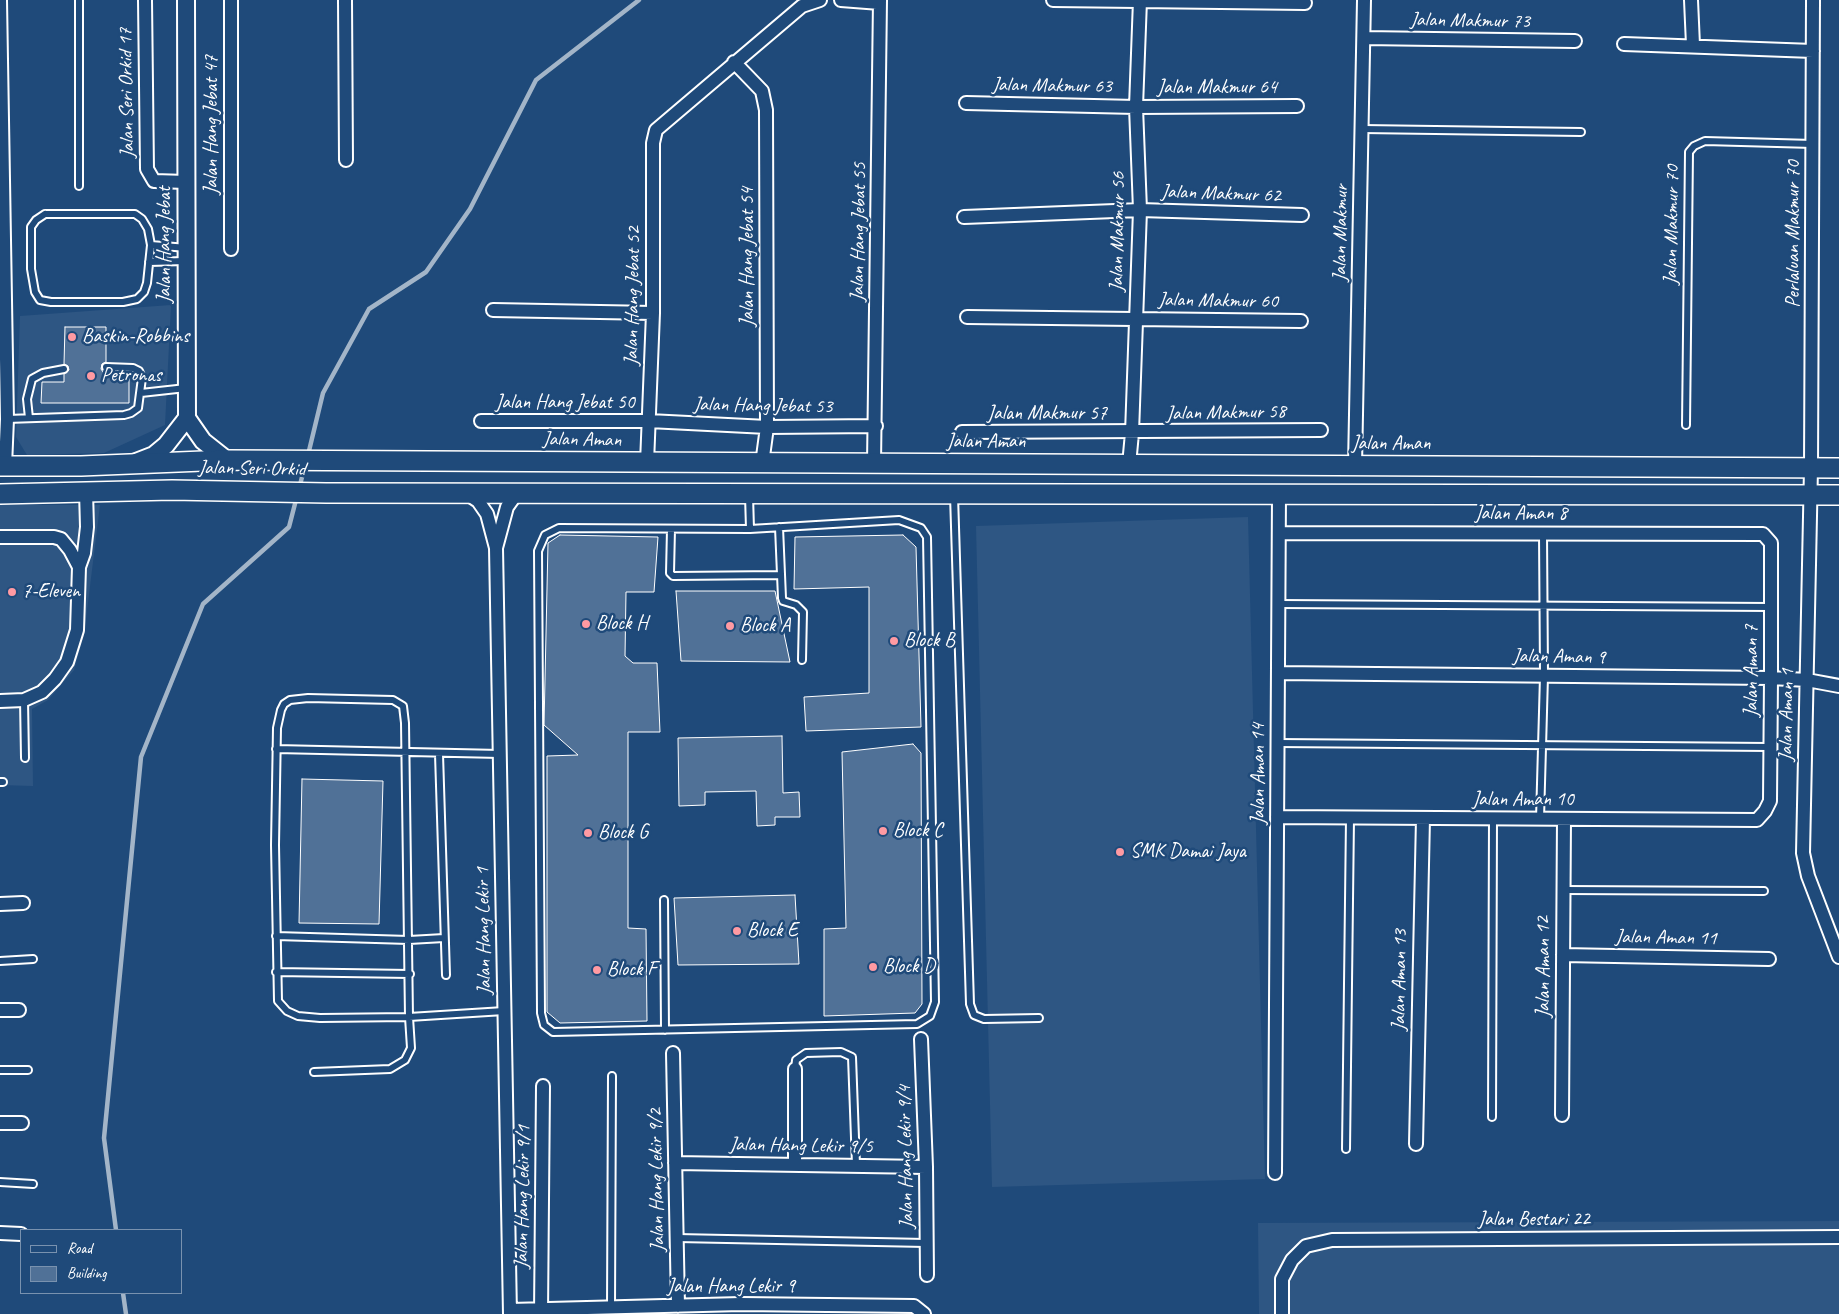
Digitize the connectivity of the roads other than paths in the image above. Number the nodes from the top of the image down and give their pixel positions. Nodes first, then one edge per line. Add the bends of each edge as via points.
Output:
1 (0, 0) edge
2 (79, 0) edge
3 (145, 0) edge
4 (186, 0) edge
5 (231, 0) edge
6 (345, 0) edge
7 (820, 0) edge
8 (841, 0) edge
9 (1053, 0) edge
10 (1364, 0) edge
11 (1691, 0) edge
12 (1813, 0) edge
13 (880, 1) edge
14 (1140, 1) edge
15 (1305, 3) dead end
16 (1364, 38) junction
17 (1575, 41) dead end
18 (1624, 44) dead end
19 (1693, 45) junction
20 (1813, 51) junction
21 (734, 62) junction
22 (966, 103) dead end
23 (1297, 106) dead end
24 (1136, 107) junction
25 (1362, 130) junction
26 (1581, 132) dead end
27 (1813, 144) junction
28 (346, 160) dead end
29 (187, 182) junction
30 (79, 186) dead end
31 (1140, 210) junction
32 (1302, 215) dead end
33 (964, 217) dead end
34 (150, 246) junction
35 (231, 249) dead end
36 (187, 254) junction
37 (149, 262) junction
38 (2, 278) edge
39 (493, 310) dead end
40 (653, 314) junction
41 (967, 317) dead end
42 (1135, 318) junction
43 (1301, 320) dead end
44 (106, 367) dead end
45 (64, 369) dead end
46 (187, 387) junction
47 (141, 393) junction
48 (29, 418) junction
49 (187, 418) junction
50 (3, 419) edge
51 (481, 421) dead end
52 (650, 422) junction
53 (1686, 425) dead end
54 (876, 426) junction
55 (767, 427) junction
56 (1321, 430) dead end
57 (962, 432) dead end
58 (1132, 433) junction
59 (227, 460) junction
60 (134, 463) junction
61 (647, 463) junction
62 (762, 464) junction
63 (874, 464) junction
64 (3, 466) edge
65 (1129, 466) junction
66 (1355, 466) junction
67 (1812, 468) junction
68 (1839, 468) edge
69 (86, 491) junction
70 (466, 493) junction
71 (511, 493) junction
72 (0, 494) edge
73 (750, 494) junction
74 (954, 494) junction
75 (1279, 495) junction
76 (1811, 495) junction
77 (1839, 496) edge
78 (779, 527) junction
79 (671, 529) junction
80 (750, 529) junction
81 (1279, 533) junction
82 (1543, 533) junction
83 (1762, 534) joint
84 (0, 538) edge
85 (496, 548) junction
86 (79, 567) junction
87 (780, 575) junction
88 (1278, 604) junction
89 (1544, 606) junction
90 (1771, 607) junction
91 (802, 660) dead end
92 (1278, 673) junction
93 (1544, 676) junction
94 (1771, 678) junction
95 (1807, 680) junction
96 (1839, 686) edge
97 (24, 700) junction
98 (0, 701) edge
99 (1278, 743) junction
100 (1542, 745) junction
101 (1770, 747) junction
102 (276, 750) junction
103 (406, 752) junction
104 (439, 754) junction
105 (500, 754) junction
106 (25, 758) dead end
107 (1765, 811) joint
108 (1277, 817) junction
109 (1350, 818) junction
110 (1423, 818) junction
111 (1493, 818) junction
112 (1540, 819) junction
113 (1564, 819) junction
114 (1564, 890) junction
115 (1764, 890) dead end
116 (664, 900) dead end
117 (22, 903) dead end
118 (0, 904) edge
119 (276, 936) junction
120 (444, 938) junction
121 (409, 940) junction
122 (1563, 955) junction
123 (1839, 957) edge
124 (1769, 958) dead end
125 (33, 959) dead end
126 (0, 961) edge
127 (276, 972) junction
128 (410, 974) junction
129 (446, 975) dead end
130 (0, 1010) edge
131 (19, 1010) dead end
132 (504, 1011) junction
133 (409, 1017) junction
134 (1039, 1018) dead end
135 (665, 1030) junction
136 (921, 1039) dead end
137 (673, 1053) dead end
138 (795, 1069) joint
139 (0, 1070) edge
140 (28, 1070) dead end
141 (314, 1072) dead end
142 (612, 1076) dead end
143 (543, 1086) dead end
144 (1562, 1115) dead end
145 (1492, 1116) dead end
146 (0, 1123) edge
147 (22, 1123) dead end
148 (1416, 1144) dead end
149 (1346, 1149) dead end
150 (675, 1163) junction
151 (795, 1165) junction
152 (856, 1165) junction
153 (926, 1166) junction
154 (1275, 1173) dead end
155 (0, 1182) edge
156 (34, 1184) dead end
157 (0, 1233) edge
158 (20, 1234) edge
159 (1839, 1237) edge
160 (676, 1238) junction
161 (926, 1243) junction
162 (927, 1275) dead end
163 (678, 1306) junction
164 (611, 1307) junction
165 (741, 1309) edge
166 (540, 1311) edge
167 (510, 1312) edge
168 (923, 1312) edge
169 (1282, 1314) edge

1 - 38 street
2 - 30 lane
3 - 29 street, Jalan Seri Orkid 17 via 147,169 154,181
4 - 29 street, Jalan Hang Jebat
5 - 35 street, Jalan Hang Jebat 47
6 - 28 street
7 - 21 street via 802,6
8 - 13 street
9 - 14 street
10 - 16 street, Jalan Makmur
11 - 19 street
12 - 20 street, Perlaluan Makmur 70
13 - 54 street, Jalan Hang Jebat 55
14 - 15 street
14 - 24 street, Jalan Makmur 56
16 - 17 street, Jalan Makmur 73
16 - 25 street, Jalan Makmur
18 - 19 street
19 - 20 street
20 - 27 street, Perlaluan Makmur 70
21 - 40 street, Jalan Hang Jebat 52 via 656,130 653,143
21 - 55 street, Jalan Hang Jebat 54 via 762,91 765,99
22 - 24 street, Jalan Makmur 63
23 - 24 street, Jalan Makmur 64
24 - 31 street, Jalan Makmur 56
25 - 26 lane
25 - 66 street, Jalan Makmur
27 - 53 lane, Jalan Makmur 70 via 1704,141 1689,152
27 - 67 street, Perlaluan Makmur 70
29 - 36 street, Jalan Hang Jebat
31 - 32 street, Jalan Makmur 62
31 - 33 street, Jalan Makmur 62
31 - 42 street, Jalan Makmur 56
34 - 36 lane
34 - 37 lane
34 - 37 lane via 148,229 135,214 45,214 31,227 31,269 35,292 40,300 123,302 137,299 147,283
36 - 37 lane
36 - 46 street, Jalan Hang Jebat
38 - 50 street
39 - 40 street
40 - 52 street, Jalan Hang Jebat 52
41 - 42 street, Jalan Makmur 60
42 - 43 street, Jalan Makmur 60
42 - 58 street, Jalan Makmur 56
44 - 47 lane via 139,371
45 - 48 lane via 32,379 27,399
46 - 47 lane
46 - 49 street, Jalan Hang Jebat
47 - 48 lane via 138,408 124,415
48 - 50 lane
49 - 59 street via 203,441
49 - 60 street via 166,445 154,455
50 - 64 street
51 - 52 street, Jalan Hang Jebat 50
52 - 55 street, Jalan Hang Jebat 53
52 - 61 street, Jalan Hang Jebat 52
54 - 55 street, Jalan Hang Jebat 53
54 - 63 street, Jalan Hang Jebat 55
55 - 62 street, Jalan Hang Jebat 54
56 - 58 street, Jalan Makmur 58
57 - 58 street, Jalan Makmur 57
58 - 65 street, Jalan Makmur 56
59 - 60 main road, Jalan Aman
59 - 61 main road, Jalan Aman
60 - 64 main road
61 - 62 main road, Jalan Aman
62 - 63 main road, Jalan Aman
63 - 65 main road, Jalan Aman
65 - 66 main road, Jalan Aman
66 - 67 main road, Jalan Aman
67 - 68 main road, Jalan Aman
67 - 76 street, Jalan Aman 1
69 - 70 main road, Jalan Seri Orkid
69 - 72 main road, Jalan Seri Orkid
69 - 86 street via 87,527
70 - 71 main road, Jalan Seri Orkid
70 - 85 street, Jalan Hang Lekir 1 via 478,501 487,514
71 - 73 main road
71 - 85 street, Jalan Hang Lekir 1
73 - 74 main road
73 - 80 lane
74 - 75 main road
74 - 134 lane via 970,1004 974,1015 984,1019
75 - 76 main road
75 - 81 street, Jalan Aman 14
76 - 77 main road
76 - 95 street, Jalan Aman 1
78 - 80 lane
78 - 87 lane
78 - 135 lane via 899,520 921,528 927,537 935,1002 930,1016 917,1024
79 - 80 lane
79 - 87 lane via 670,573 673,576
79 - 135 lane via 559,528 546,535 538,551 541,1013 544,1025 553,1032
81 - 82 street, Jalan Aman 8
81 - 88 street, Jalan Aman 14
82 - 83 street, Jalan Aman 8
82 - 89 lane
83 - 90 street, Jalan Aman 7 via 1771,543
84 - 86 street via 61,539
85 - 105 street, Jalan Hang Lekir 1
86 - 97 street via 77,630 67,662 42,692
87 - 91 lane via 784,601 796,605 803,612
88 - 89 lane
88 - 92 street, Jalan Aman 14
89 - 90 lane
89 - 93 lane
90 - 94 street, Jalan Aman 7
92 - 93 street, Jalan Aman 9
92 - 99 street, Jalan Aman 14
93 - 94 street, Jalan Aman 9
93 - 100 lane
94 - 95 street, Jalan Aman 9
94 - 101 street, Jalan Aman 7
95 - 96 street, Jalan Aman 9
95 - 123 street, Jalan Aman 1 via 1804,864
97 - 98 street
97 - 106 lane
99 - 100 lane
99 - 108 street, Jalan Aman 14
100 - 101 lane
100 - 112 lane
101 - 107 street, Jalan Aman 7 via 1770,801
102 - 103 lane
102 - 103 lane via 278,718 284,704 290,700 380,698 403,706
102 - 119 lane
103 - 104 lane
103 - 121 lane
104 - 105 lane
104 - 120 lane
105 - 132 street, Jalan Hang Lekir 1
107 - 113 street, Jalan Aman 10 via 1757,820
108 - 109 street, Jalan Aman 10
108 - 154 street, Jalan Aman 14
109 - 110 street, Jalan Aman 10
109 - 149 lane
110 - 111 street, Jalan Aman 10
110 - 148 street, Jalan Aman 13
111 - 112 street, Jalan Aman 10
111 - 145 lane
112 - 113 street, Jalan Aman 10
113 - 114 street, Jalan Aman 12
114 - 115 lane
114 - 122 street, Jalan Aman 12
116 - 135 lane
117 - 118 street
119 - 121 lane
119 - 127 lane
120 - 121 lane
120 - 129 lane
121 - 128 lane
122 - 124 street, Jalan Aman 11
122 - 144 street, Jalan Aman 12
125 - 126 lane
127 - 128 lane
127 - 133 lane via 278,1001 287,1011 298,1016
128 - 133 lane
130 - 131 street
132 - 133 lane
132 - 167 street, Jalan Hang Lekir 1
133 - 141 lane via 411,1048 406,1060 397,1067 378,1071
136 - 153 street, Jalan Hang Lekir 9/4
137 - 150 street, Jalan Hang Lekir 9/2
138 - 151 street
138 - 152 lane via 796,1060 806,1053 841,1052 852,1058
139 - 140 lane
142 - 164 lane
143 - 166 street, Jalan Hang Lekir 9/1
146 - 147 street
150 - 151 street, Jalan Hang Lekir 9/5
150 - 160 street, Jalan Hang Lekir 9/2
151 - 152 street, Jalan Hang Lekir 9/5
152 - 153 street, Jalan Hang Lekir 9/5
153 - 161 street, Jalan Hang Lekir 9/4
155 - 156 lane
157 - 158 street
159 - 169 street, Jalan Bestari 22 via 1332,1240 1306,1246 1292,1260 1282,1279
160 - 161 lane
160 - 163 street, Jalan Hang Lekir 9/2
161 - 162 street, Jalan Hang Lekir 9/4
163 - 164 street, Jalan Hang Lekir 9
163 - 165 street, Jalan Hang Lekir 9
164 - 166 street, Jalan Hang Lekir 9
165 - 168 street, Jalan Hang Lekir 9 via 914,1306
166 - 167 street, Jalan Hang Lekir 9

